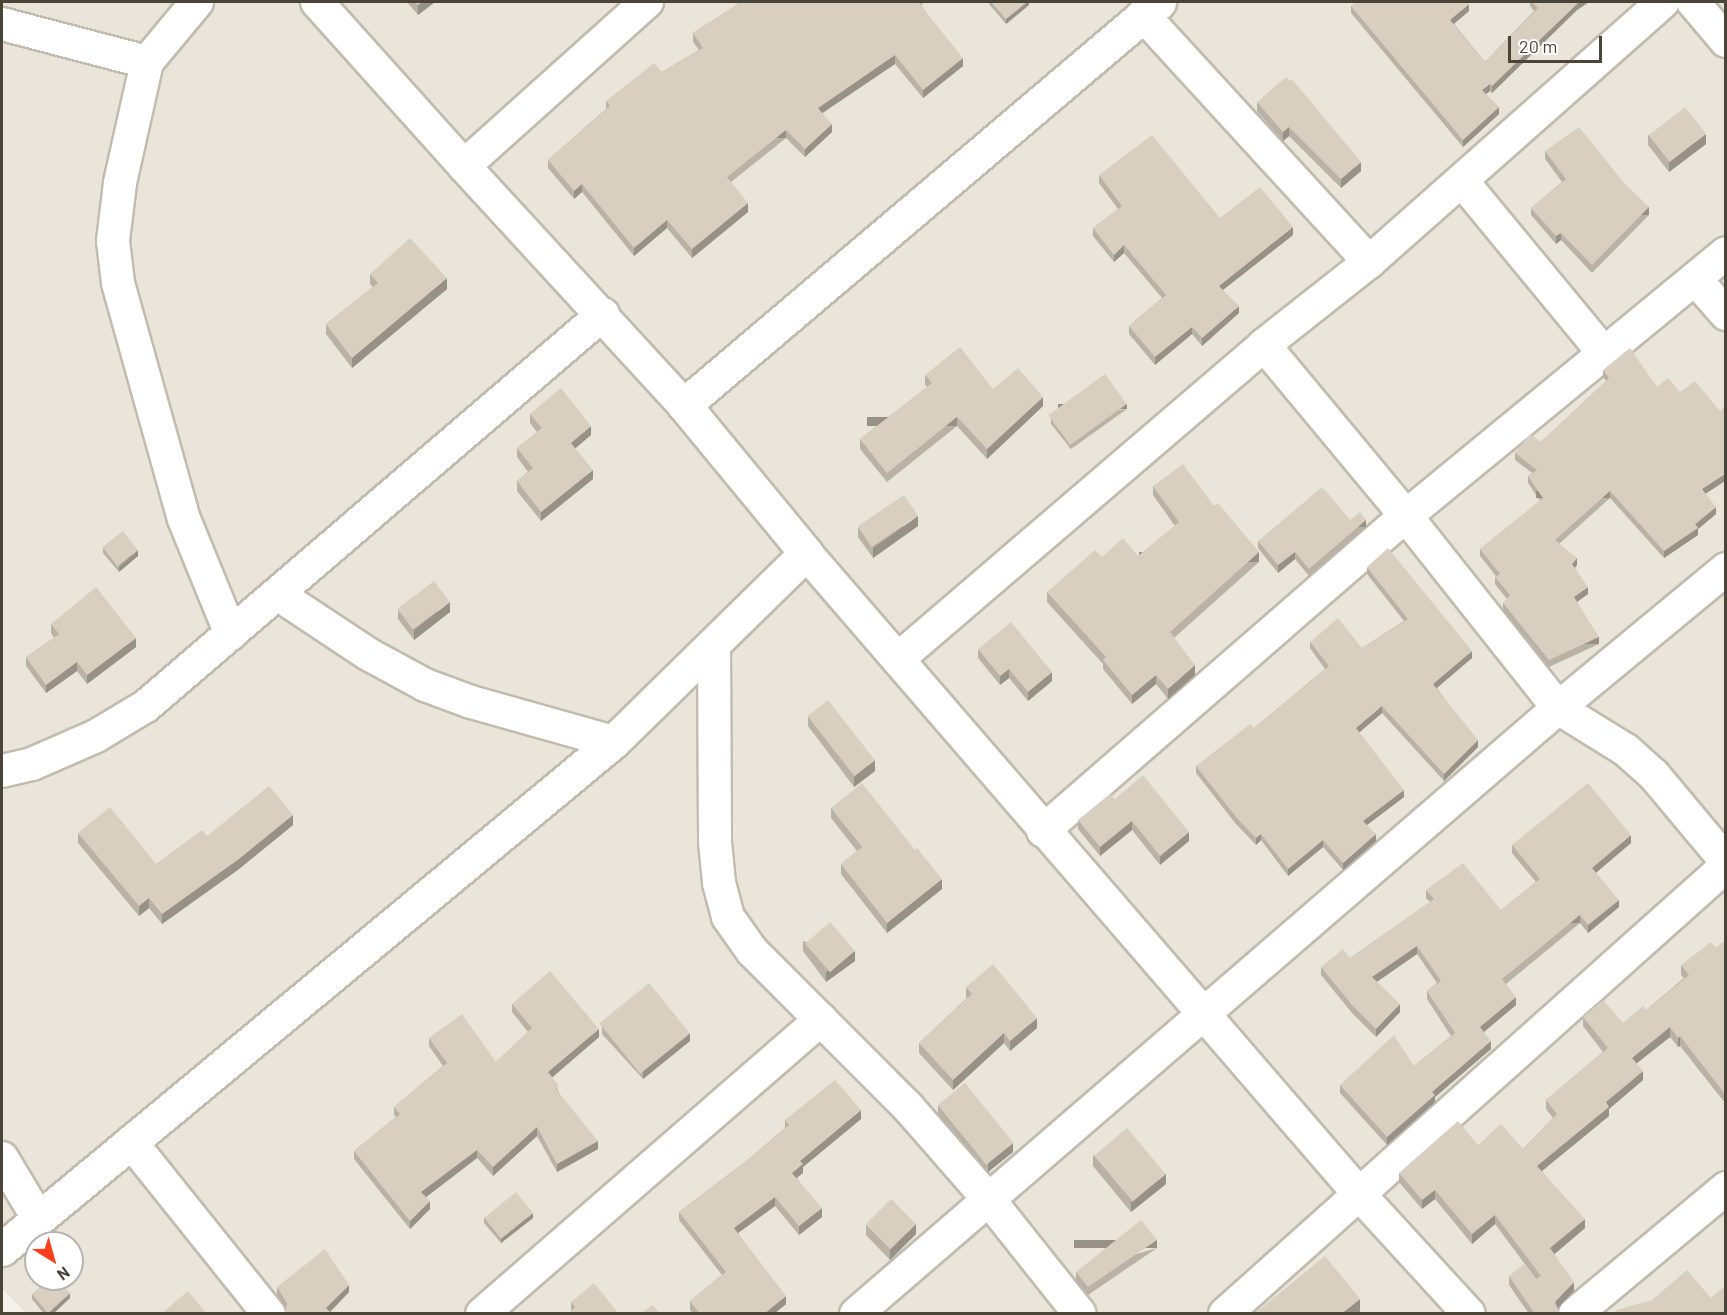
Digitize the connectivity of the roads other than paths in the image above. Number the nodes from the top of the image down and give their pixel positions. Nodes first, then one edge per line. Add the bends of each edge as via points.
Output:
1 (197, 2) edge
2 (317, 2) edge
3 (647, 2) edge
4 (1663, 2) edge
5 (1693, 2) edge
6 (1151, 8) edge
7 (2, 24) edge
8 (1725, 41) edge
9 (147, 62) junction
10 (464, 166) junction
11 (1462, 181) junction
12 (1725, 253) edge
13 (1369, 262) junction
14 (1695, 279) junction
15 (603, 314) junction
16 (1725, 314) edge
17 (1263, 345) junction
18 (1603, 352) junction
19 (684, 405) junction
20 (1406, 516) junction
21 (806, 554) junction
22 (1725, 569) edge
23 (279, 595) junction
24 (231, 634) junction
25 (714, 644) junction
26 (898, 659) junction
27 (1558, 708) junction
28 (613, 742) junction
29 (2, 771) edge
30 (1043, 831) junction
31 (1725, 864) edge
32 (1205, 1015) junction
33 (821, 1019) junction
34 (131, 1142) junction
35 (2, 1158) edge
36 (1725, 1188) edge
37 (1360, 1195) junction
38 (990, 1201) junction
39 (38, 1218) junction
40 (2, 1249) edge
41 (269, 1314) edge
42 (482, 1314) edge
43 (856, 1314) edge
44 (1080, 1314) edge
45 (1225, 1314) edge
46 (1469, 1314) edge
47 (1575, 1314) edge

1 - 9 street
2 - 10 street
3 - 10 street
4 - 11 street
5 - 8 street
6 - 13 street
6 - 19 street
7 - 9 street
9 - 24 street via 120,183 113,241 118,283 184,519
10 - 15 street
11 - 13 street
11 - 18 street
12 - 14 street
13 - 17 street
14 - 16 street
14 - 18 street
15 - 19 street
15 - 23 street
17 - 20 street
17 - 26 street
18 - 20 street
19 - 21 street
20 - 27 street
20 - 30 street
21 - 25 street
21 - 26 street
22 - 27 street
23 - 24 street
23 - 28 street via 368,654 425,685
24 - 29 street via 146,706 96,736 32,764
25 - 28 street
25 - 33 street via 715,842 719,883 728,917 752,951
26 - 30 street
27 - 31 street via 1626,750 1654,775
27 - 32 street
28 - 34 street
30 - 32 street
31 - 37 street
32 - 37 street
32 - 38 street
33 - 38 street via 908,1107
33 - 42 street
34 - 39 street
34 - 41 street
35 - 39 street
36 - 47 street
37 - 45 street
37 - 46 street
38 - 43 street
38 - 44 street
39 - 40 street

